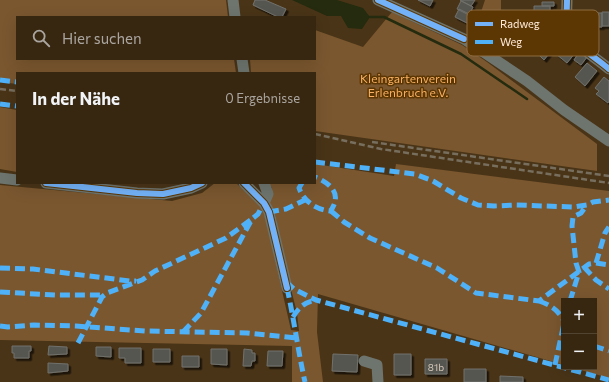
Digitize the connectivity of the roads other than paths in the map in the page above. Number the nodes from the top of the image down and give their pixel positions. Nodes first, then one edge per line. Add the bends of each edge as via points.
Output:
1 (233, 0) edge
2 (378, 0) edge
3 (236, 16) edge
4 (467, 41) edge
5 (490, 56) edge
6 (594, 56) edge
7 (242, 60) edge
8 (609, 69) edge
9 (244, 72) edge
10 (609, 141) edge
11 (0, 178) edge
12 (16, 180) edge
13 (55, 184) edge
14 (200, 184) edge
15 (245, 184) edge
16 (264, 184) edge
17 (264, 203) junction
18 (287, 288) dead end
19 (364, 361) dead end
20 (378, 382) edge

1 - 3 street
2 - 4 street
5 - 10 street
6 - 8 street
7 - 9 street
11 - 12 street
13 - 14 street via 163,194
15 - 17 street
16 - 17 street via 268,194
17 - 18 street via 271,216
19 - 20 street via 377,365

